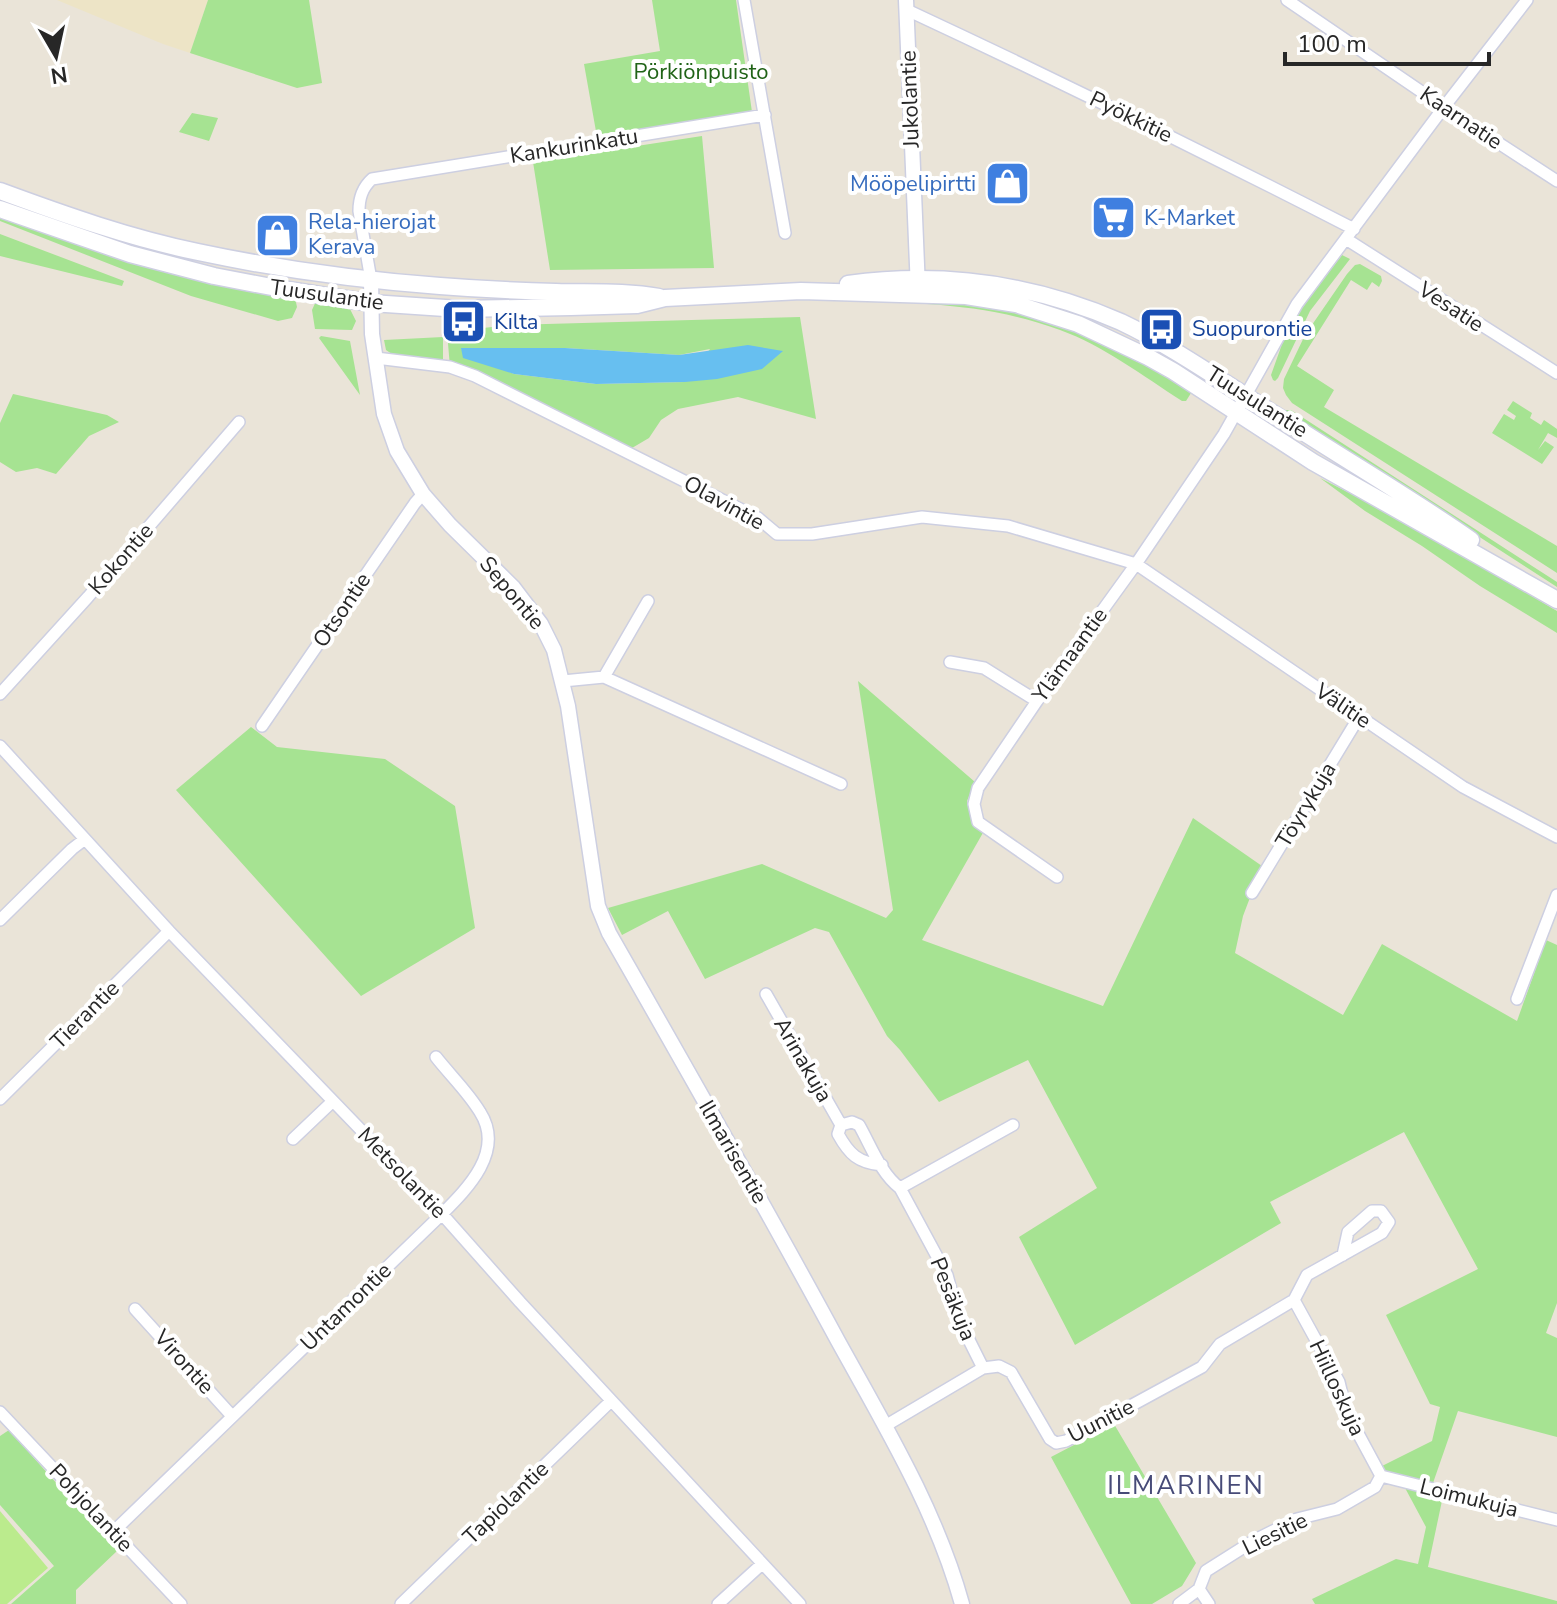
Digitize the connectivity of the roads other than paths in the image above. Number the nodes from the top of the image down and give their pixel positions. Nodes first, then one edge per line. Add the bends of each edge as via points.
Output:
1 (744, 0) edge
2 (1287, 0) edge
3 (1527, 0) edge
4 (906, 5) edge
5 (1444, 107) junction
6 (765, 115) junction
7 (1557, 181) edge
8 (0, 191) edge
9 (0, 209) edge
10 (785, 233) dead end
11 (1350, 234) junction
12 (371, 280) junction
13 (918, 285) junction
14 (665, 298) junction
15 (371, 303) junction
16 (376, 358) junction
17 (1557, 373) edge
18 (1244, 395) junction
19 (1235, 412) junction
20 (239, 422) dead end
21 (423, 494) junction
22 (1136, 564) junction
23 (1541, 590) junction
24 (1557, 600) edge
25 (648, 601) dead end
26 (950, 662) dead end
27 (604, 677) junction
28 (563, 681) junction
29 (0, 694) edge
30 (1037, 701) junction
31 (1359, 717) junction
32 (262, 726) dead end
33 (0, 746) edge
34 (841, 784) dead end
35 (1557, 837) edge
36 (85, 839) junction
37 (1057, 877) dead end
38 (1252, 893) dead end
39 (1557, 895) edge
40 (0, 920) edge
41 (169, 931) junction
42 (766, 994) dead end
43 (1517, 999) dead end
44 (436, 1057) dead end
45 (0, 1099) edge
46 (333, 1101) junction
47 (841, 1125) junction
48 (1013, 1125) dead end
49 (293, 1139) dead end
50 (882, 1165) junction
51 (900, 1188) junction
52 (442, 1214) junction
53 (1343, 1255) dead end
54 (1294, 1300) junction
55 (135, 1309) dead end
56 (983, 1368) junction
57 (611, 1401) junction
58 (0, 1412) edge
59 (232, 1416) junction
60 (885, 1426) junction
61 (1381, 1476) junction
62 (1557, 1520) edge
63 (113, 1532) junction
64 (762, 1564) junction
65 (1199, 1589) junction
66 (181, 1604) edge
67 (401, 1604) edge
68 (718, 1604) edge
69 (800, 1604) edge
70 (962, 1604) edge
71 (1179, 1604) edge
72 (1209, 1604) edge

1 - 6 street
2 - 5 street, Kaarnatie
3 - 5 street
4 - 11 street, Pyökkitie via 1232,166
4 - 13 street, Jukolantie
5 - 7 street, Kaarnatie
5 - 11 street
6 - 10 street
6 - 12 street, Kankurinkatu via 372,179 359,200
8 - 12 main road, Tuusulantie via 196,252
9 - 15 main road, Tuusulantie via 130,254 214,276
11 - 17 street, Vesatie
11 - 18 street via 1297,304
12 - 14 main road, Tuusulantie
12 - 15 street, Sepontie
13 - 14 main road, Tuusulantie via 879,280 801,291
13 - 18 main road, Tuusulantie via 969,281 1020,288 1083,308 1157,341
13 - 19 main road, Tuusulantie via 1016,304 1078,324 1173,371
14 - 15 main road, Tuusulantie via 637,305 509,309
15 - 16 street, Sepontie
16 - 21 street, Sepontie via 389,432
16 - 22 street, Olavintie via 450,367 475,376 758,518 777,534 812,534 922,517 1008,526
18 - 19 street
18 - 23 main road, Tuusulantie via 1460,532
19 - 22 street, Ylämaantie
19 - 23 main road, Tuusulantie
20 - 29 street, Kokontie
21 - 28 street, Sepontie via 513,587 541,624
21 - 32 street, Otsontie
22 - 30 street, Ylämaantie
22 - 31 street, Välitie
23 - 24 main road, Tuusulantie
25 - 27 street
26 - 30 street via 984,668
27 - 28 street
27 - 34 street
28 - 60 street, Ilmarisentie via 598,906 609,933
30 - 37 street, Ylämaantie via 978,788 974,804 978,822
31 - 35 street, Välitie via 1463,787
31 - 38 street, Töyrykuja
33 - 36 street, Metsolantie
36 - 40 street
36 - 41 street, Metsolantie
39 - 43 street
41 - 45 street, Tierantie
41 - 46 street, Metsolantie
42 - 47 street, Arinakuja
44 - 52 street, Untamontie via 482,1113 489,1138 484,1163
46 - 49 street
46 - 52 street, Metsolantie
47 - 50 street, Pesäkuja via 859,1125
47 - 50 street, Pesäkuja via 838,1134 847,1152
48 - 51 street
50 - 51 street, Pesäkuja
51 - 56 street, Pesäkuja via 947,1275 959,1320
52 - 57 street, Metsolantie
52 - 59 street, Untamontie
53 - 54 street via 1307,1275
54 - 56 street, Uunitie via 1220,1344 1202,1367 1066,1441 1050,1439 1011,1372 999,1366
54 - 61 street, Hiilloskuja via 1339,1382 1346,1411
55 - 59 street, Virontie
56 - 60 street
57 - 64 street, Metsolantie
57 - 67 street, Tapiolantie
58 - 63 street, Pohjolantie
59 - 63 street, Untamontie
60 - 70 street, Ilmarisentie via 928,1508
61 - 62 street, Loimukuja
61 - 65 street, Liesitie via 1375,1487 1337,1509 1297,1519 1255,1540 1206,1571
63 - 66 street, Pohjolantie
64 - 68 street
64 - 69 street, Metsolantie
65 - 71 street, Liesitie
65 - 72 street

